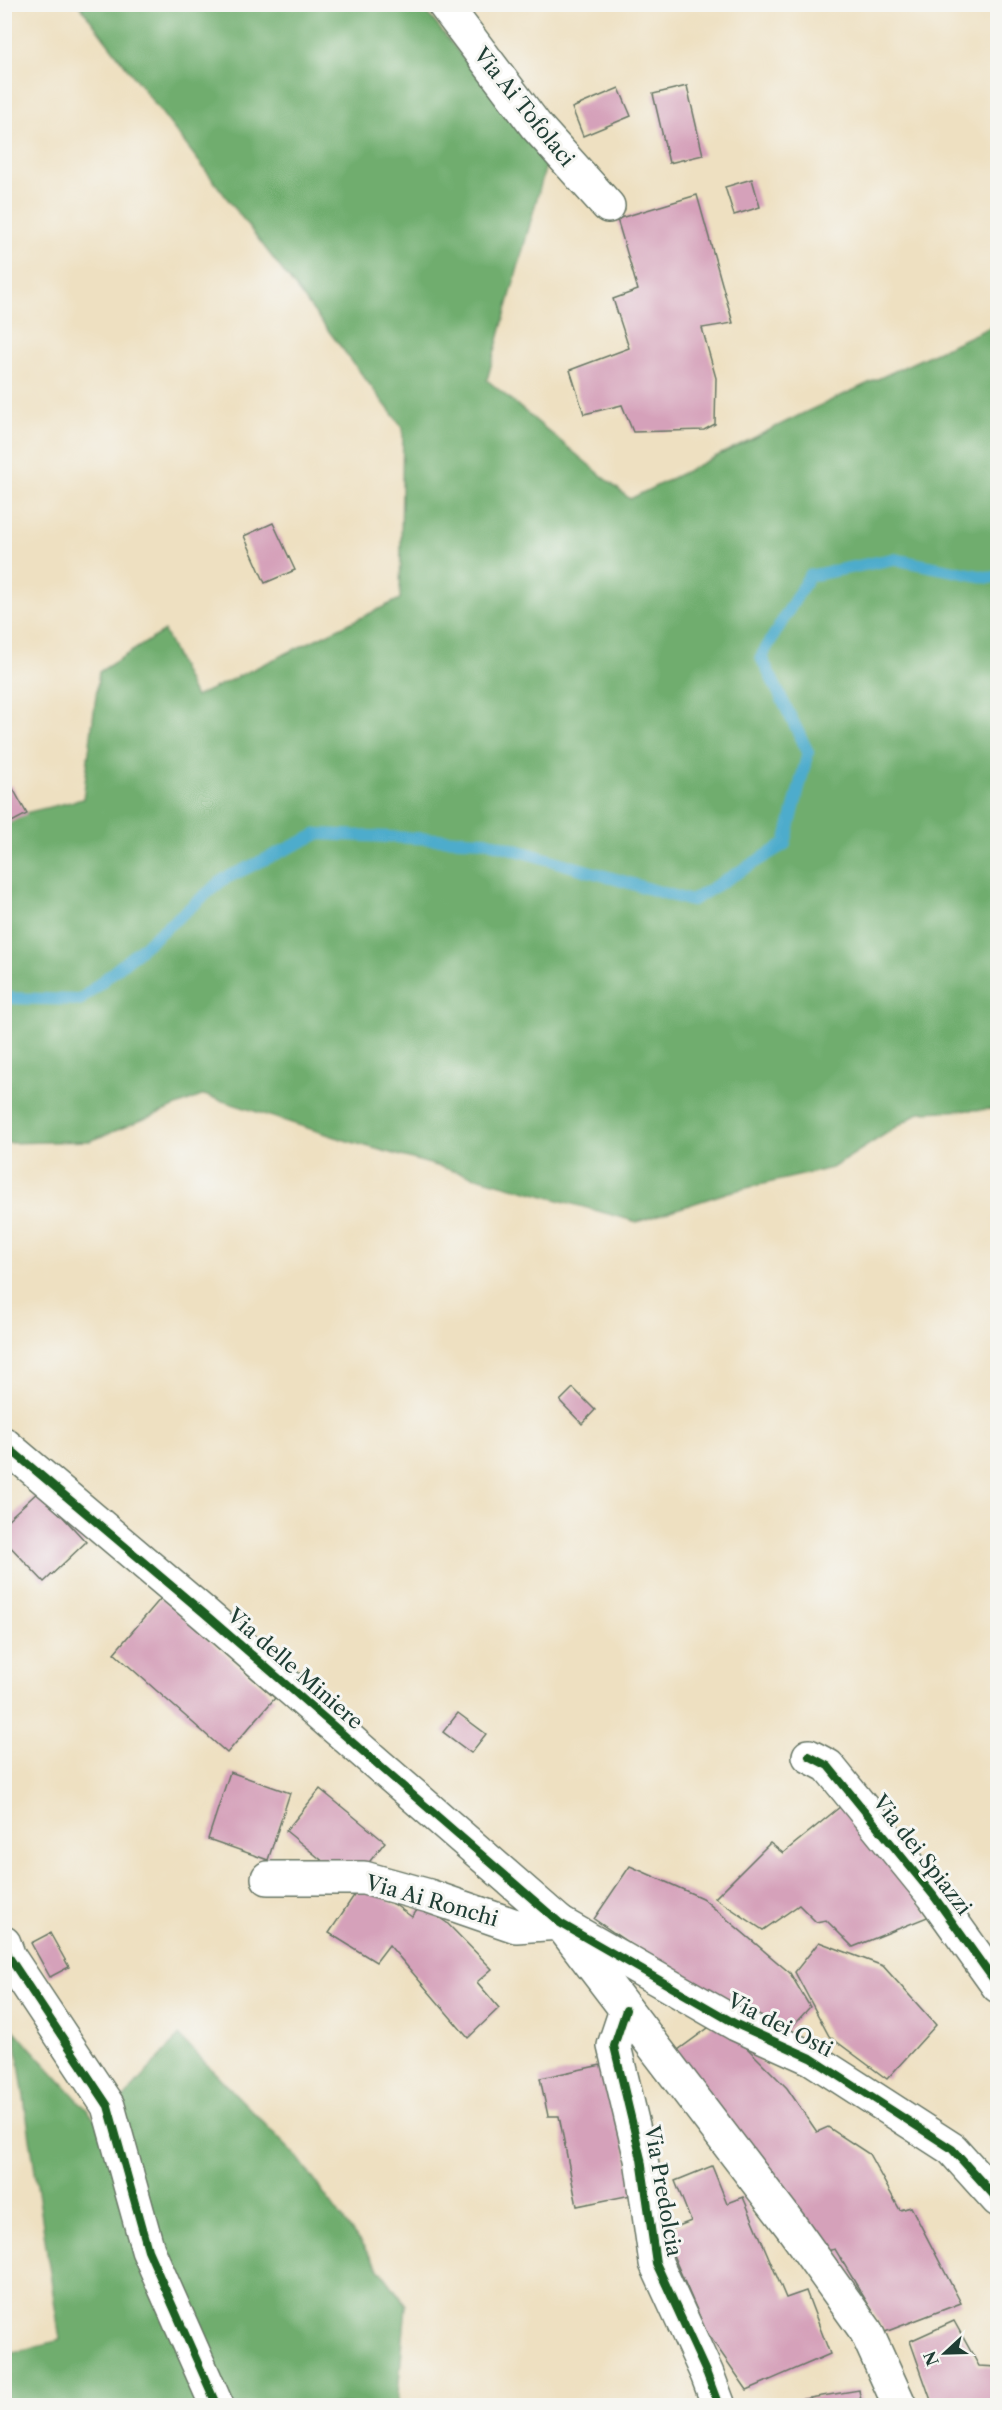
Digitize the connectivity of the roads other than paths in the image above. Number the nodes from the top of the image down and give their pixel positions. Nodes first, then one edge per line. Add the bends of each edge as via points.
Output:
1 (444, 4) edge
2 (608, 206) dead end
3 (4, 1444) edge
4 (809, 1756) dead end
5 (268, 1878) dead end
6 (560, 1923) junction
7 (4, 1943) edge
8 (998, 1986) edge
9 (626, 2010) junction
10 (998, 2200) edge
11 (217, 2406) edge
12 (718, 2406) edge
13 (900, 2406) edge

1 - 2 street, Via Ai Tofolaci via 536,126
3 - 6 street, Via delle Miniere
4 - 8 street, Via dei Spiazzi via 836,1775 933,1895
5 - 6 street, Via Ai Ronchi via 364,1878 516,1926
6 - 9 street
6 - 10 street, Via dei Osti via 736,2024 811,2058 952,2149
7 - 11 street via 9,1957 108,2106 148,2250
9 - 12 street, Via Predolcia via 614,2046 641,2159 656,2263 707,2373
9 - 13 street via 866,2331

